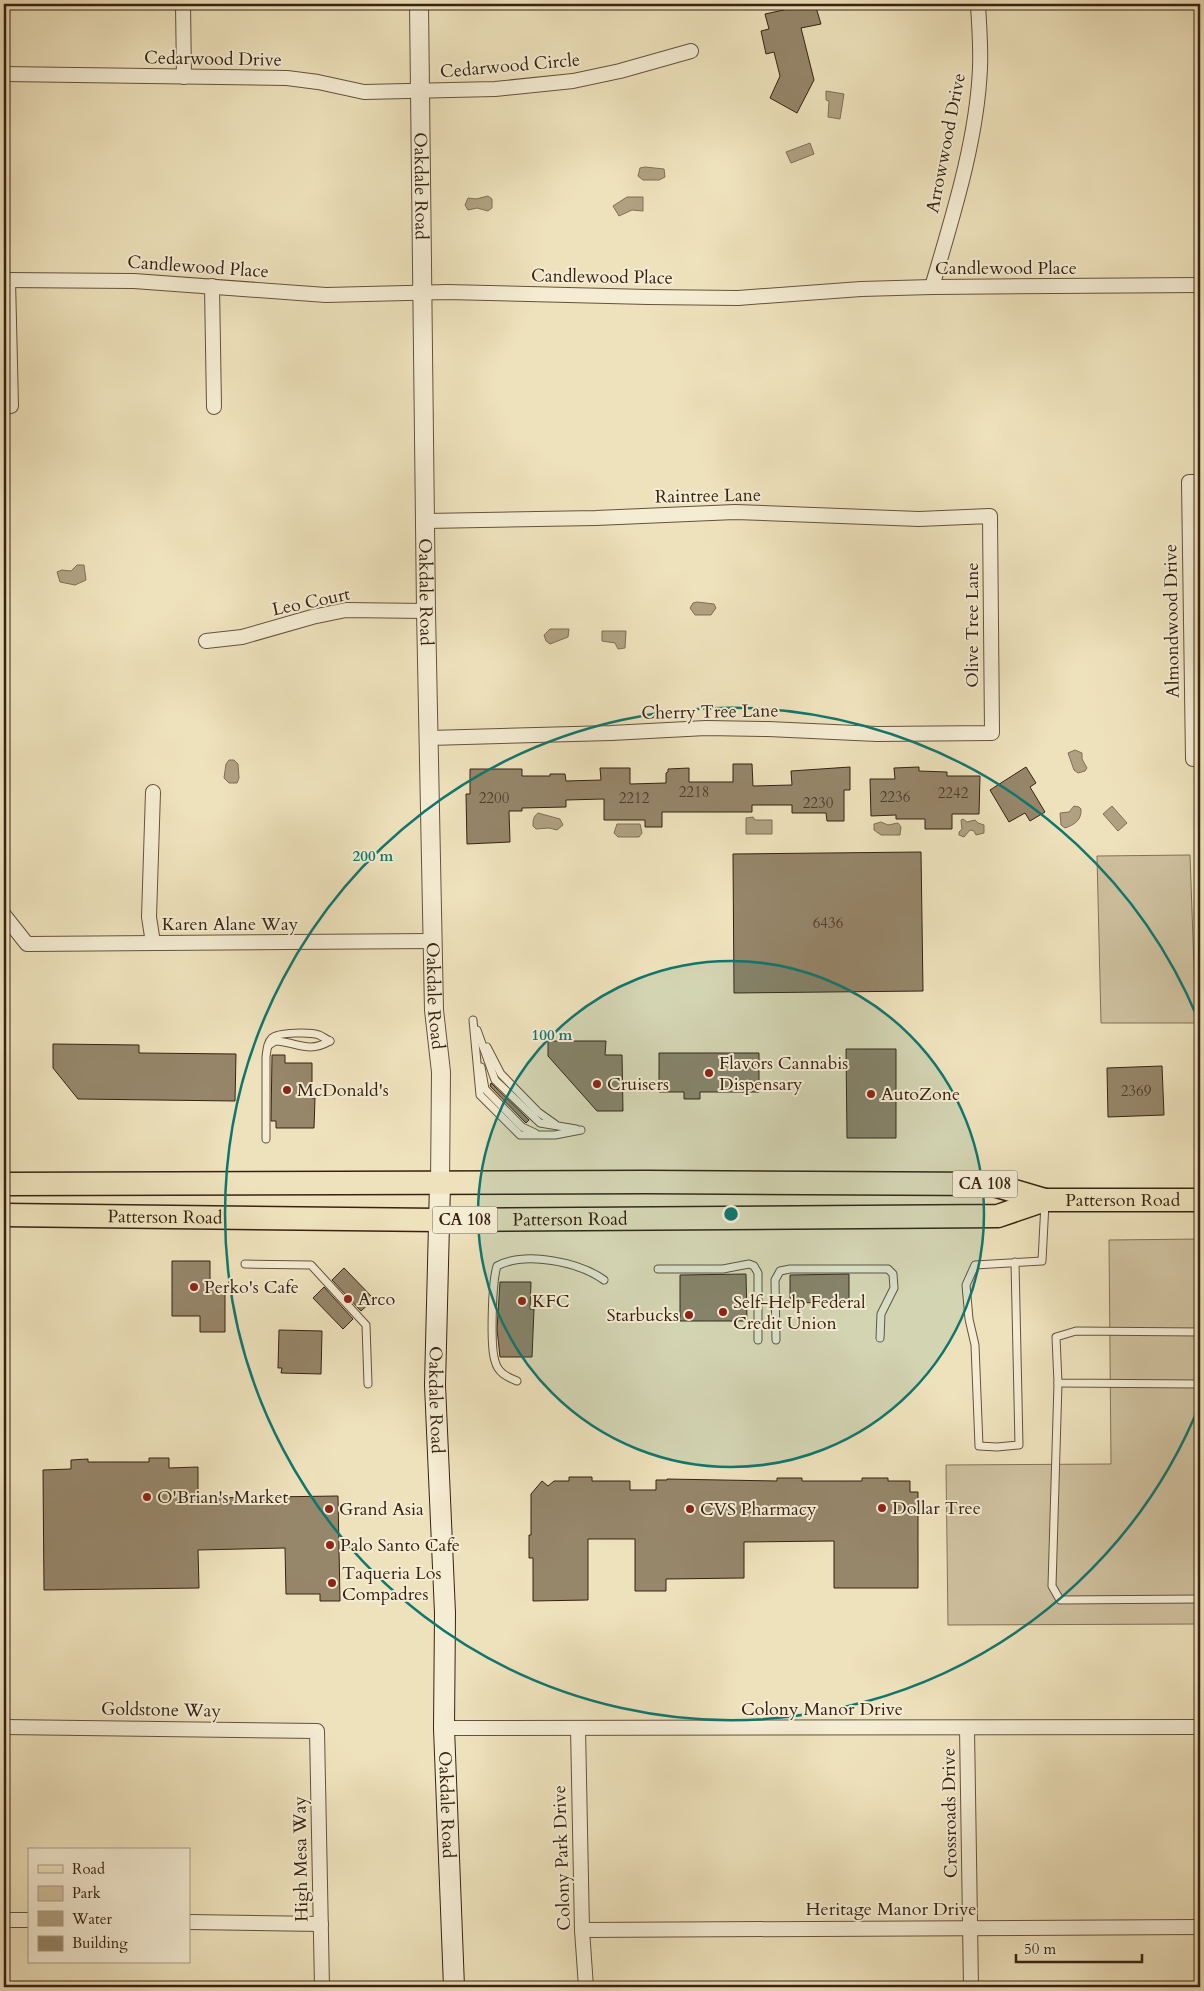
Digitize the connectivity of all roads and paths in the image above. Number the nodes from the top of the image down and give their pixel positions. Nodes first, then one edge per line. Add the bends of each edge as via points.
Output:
1 (183, 4) edge
2 (419, 4) edge
3 (978, 4) edge
4 (691, 51) dead end
5 (4, 74) edge
6 (184, 77) junction
7 (420, 92) junction
8 (6, 280) edge
9 (1200, 285) edge
10 (212, 286) junction
11 (932, 287) junction
12 (422, 294) junction
13 (10, 406) dead end
14 (214, 407) dead end
15 (1195, 482) edge
16 (990, 516) joint
17 (426, 521) junction
18 (426, 611) junction
19 (206, 641) dead end
20 (992, 733) joint
21 (429, 738) junction
22 (1196, 759) edge
23 (153, 792) dead end
24 (4, 914) edge
25 (433, 941) junction
26 (153, 943) junction
27 (268, 1046) junction
28 (537, 1135) joint
29 (266, 1139) dead end
30 (4, 1184) edge
31 (440, 1184) junction
32 (1045, 1200) junction
33 (1200, 1200) edge
34 (4, 1215) edge
35 (438, 1220) junction
36 (1015, 1262) junction
37 (245, 1264) dead end
38 (658, 1270) dead end
39 (604, 1280) dead end
40 (1200, 1332) edge
41 (880, 1338) dead end
42 (758, 1340) dead end
43 (776, 1340) dead end
44 (518, 1381) dead end
45 (1058, 1383) junction
46 (368, 1384) dead end
47 (1200, 1384) edge
48 (1200, 1599) edge
49 (4, 1727) edge
50 (1200, 1727) edge
51 (444, 1728) junction
52 (578, 1728) junction
53 (968, 1728) junction
54 (317, 1731) joint
55 (4, 1920) edge
56 (28, 1920) edge
57 (190, 1922) edge
58 (321, 1924) junction
59 (971, 1927) junction
60 (1200, 1927) edge
61 (582, 1930) junction
62 (322, 1987) edge
63 (454, 1987) edge
64 (586, 1987) edge
65 (971, 1987) edge

1 - 6 street
2 - 7 street, Oakdale Road
3 - 11 street, Arrowwood Drive via 980,68 977,99 959,190
4 - 7 street, Cedarwood Circle via 574,81
5 - 6 street, Cedarwood Drive
6 - 7 street, Cedarwood Drive via 287,78 364,92
7 - 12 street, Oakdale Road
8 - 10 street, Candlewood Place via 134,281
8 - 13 street
9 - 11 street, Candlewood Place
10 - 12 street, Candlewood Place via 326,295
10 - 14 street
11 - 12 street, Candlewood Place via 738,298
12 - 17 street, Oakdale Road
15 - 22 street, Almondwood Drive
16 - 17 street, Raintree Lane via 919,519 735,512
16 - 20 street, Olive Tree Lane
17 - 18 street, Oakdale Road
18 - 19 street, Leo Court via 346,610 242,637
18 - 21 street, Oakdale Road
20 - 21 street, Cherry Tree Lane via 877,734 706,728 611,734
21 - 25 street, Oakdale Road
23 - 26 street via 149,917
24 - 26 street, Karen Alane Way via 27,944
25 - 26 street, Karen Alane Way
25 - 31 street, Oakdale Road via 434,1010 441,1072
27 - 27 lane via 275,1036 283,1034 318,1035 330,1041 319,1047 275,1041
27 - 29 lane
28 - 28 lane via 520,1135 480,1095 474,1020 495,1080 540,1123 581,1130
30 - 31 main road, Patterson Road / CA 108
31 - 32 main road, Patterson Road / CA 108 via 990,1184
31 - 35 main road, Oakdale Road
32 - 33 main road, Patterson Road / CA 108
32 - 35 main road, Patterson Road / CA 108 via 998,1216
32 - 36 lane via 1042,1261
34 - 35 main road, Patterson Road / CA 108
35 - 51 main road, Oakdale Road via 435,1386 445,1613
36 - 36 lane via 975,1265 966,1285 975,1345 979,1446 1019,1445
37 - 46 lane via 311,1265 366,1325
38 - 42 lane via 754,1266 758,1272
39 - 44 lane via 564,1262 514,1261 497,1266 493,1308 495,1362 505,1376
40 - 45 lane via 1076,1331 1056,1337
41 - 43 lane via 881,1314 894,1288 893,1274 888,1269 790,1269 780,1271 775,1280
45 - 47 lane
45 - 48 lane via 1052,1586 1060,1600
49 - 54 street, Goldstone Way
50 - 53 street, Colony Manor Drive
51 - 52 street, Colony Manor Drive
51 - 63 main road, Oakdale Road
52 - 53 street, Colony Manor Drive
52 - 61 street, Colony Park Drive
53 - 59 street, Crossroads Drive
54 - 58 street, High Mesa Way
55 - 56 street
57 - 58 street
58 - 62 street, High Mesa Way
59 - 60 street, Heritage Manor Drive
59 - 61 street, Heritage Manor Drive
59 - 65 street, Crossroads Drive
61 - 64 street, Colony Park Drive

